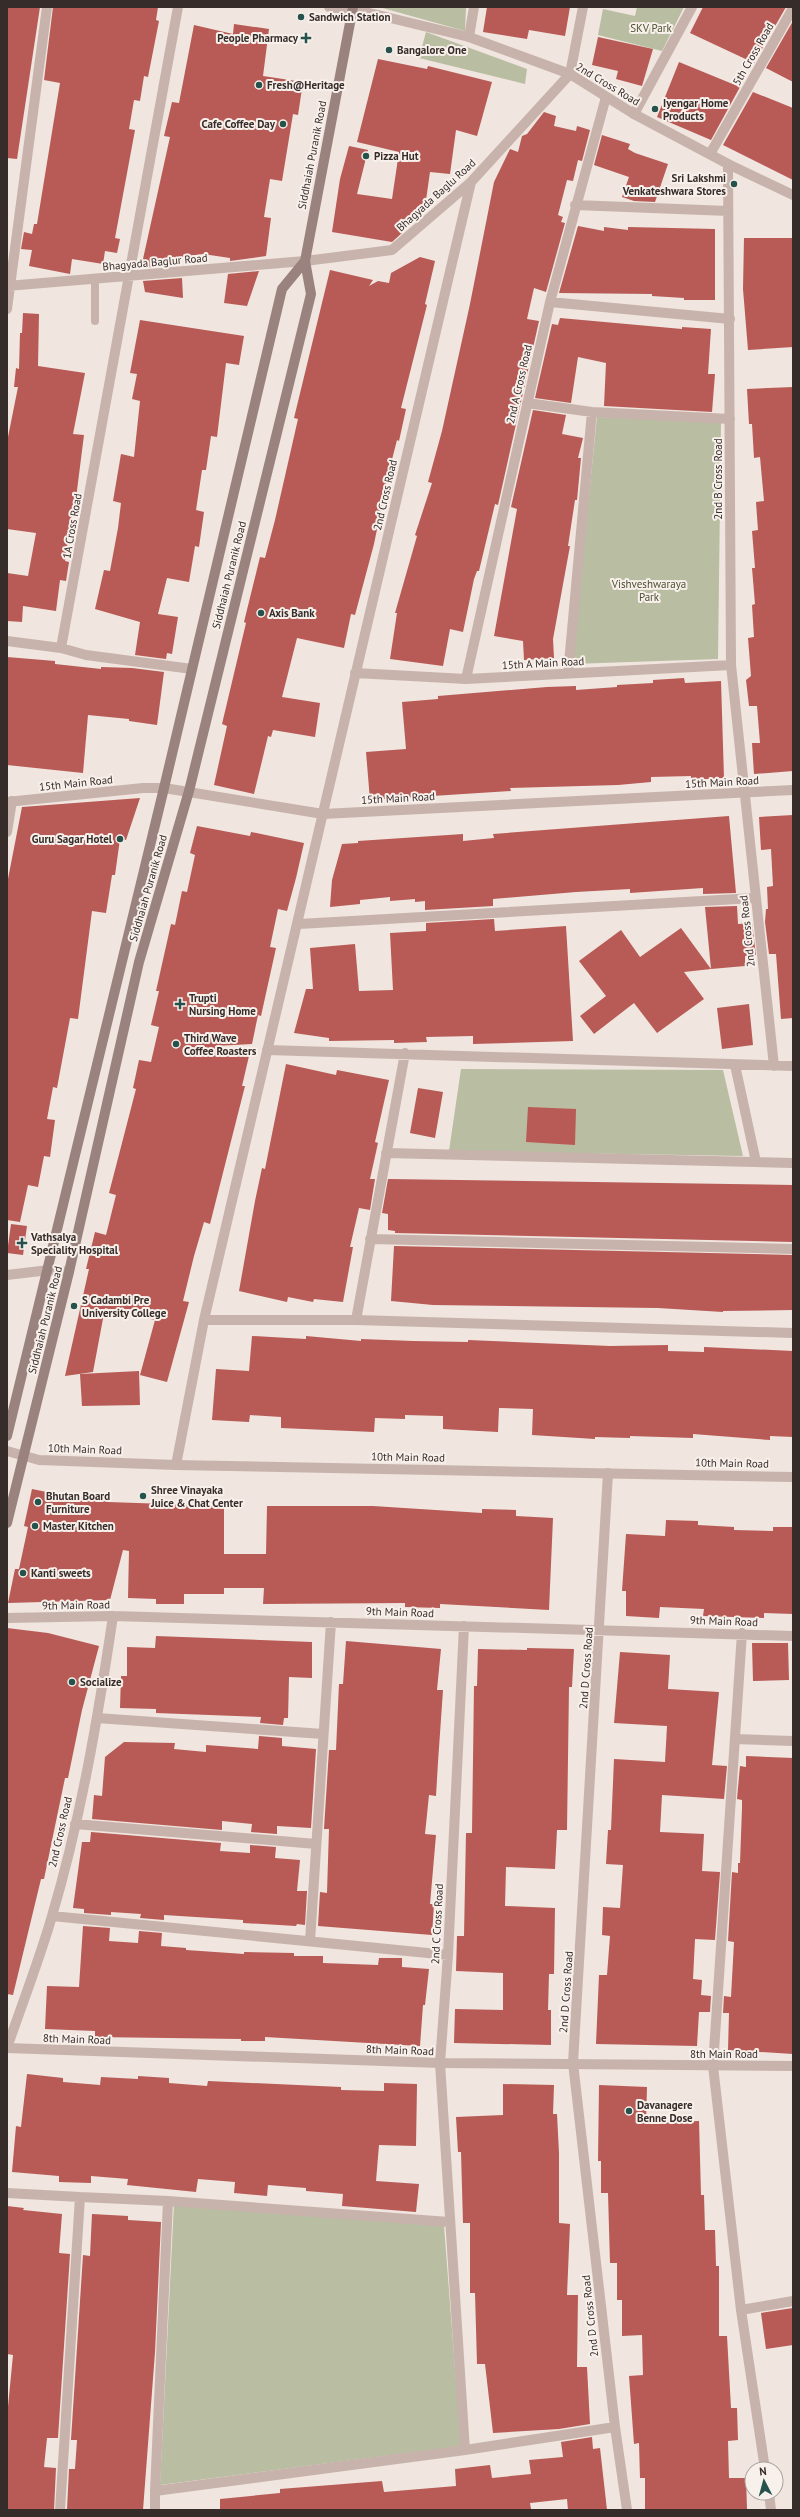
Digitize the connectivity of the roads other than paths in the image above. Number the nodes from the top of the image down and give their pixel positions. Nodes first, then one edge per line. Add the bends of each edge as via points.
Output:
1 (47, 7) edge
2 (178, 7) edge
3 (329, 7) edge
4 (474, 7) edge
5 (583, 7) edge
6 (692, 7) edge
7 (793, 8) edge
8 (352, 9) edge
9 (469, 38) junction
10 (570, 74) junction
11 (606, 97) junction
12 (634, 114) junction
13 (710, 154) junction
14 (728, 164) junction
15 (471, 182) junction
16 (793, 195) edge
17 (575, 205) junction
18 (728, 211) junction
19 (305, 261) junction
20 (129, 278) junction
21 (95, 280) junction
22 (9, 286) edge
23 (550, 302) junction
24 (7, 309) edge
25 (730, 319) junction
26 (95, 321) dead end
27 (527, 403) junction
28 (592, 412) junction
29 (730, 419) junction
30 (7, 641) edge
31 (61, 648) junction
32 (731, 665) junction
33 (192, 669) junction
34 (355, 673) junction
35 (568, 674) junction
36 (466, 679) junction
37 (164, 788) junction
38 (793, 790) edge
39 (190, 791) junction
40 (745, 792) junction
41 (10, 802) edge
42 (323, 814) junction
43 (7, 832) edge
44 (755, 898) junction
45 (299, 924) junction
46 (266, 1050) junction
47 (406, 1053) junction
48 (735, 1065) junction
49 (774, 1066) junction
50 (793, 1066) edge
51 (386, 1153) junction
52 (756, 1162) junction
53 (793, 1163) edge
54 (370, 1240) junction
55 (793, 1248) edge
56 (48, 1270) junction
57 (69, 1272) junction
58 (7, 1275) edge
59 (204, 1320) junction
60 (356, 1320) junction
61 (793, 1333) edge
62 (7, 1436) edge
63 (7, 1451) edge
64 (24, 1456) junction
65 (176, 1465) junction
66 (608, 1473) junction
67 (793, 1477) edge
68 (7, 1523) edge
69 (113, 1616) junction
70 (7, 1618) edge
71 (331, 1622) junction
72 (464, 1626) junction
73 (600, 1629) junction
74 (742, 1633) junction
75 (793, 1636) edge
76 (98, 1718) junction
77 (323, 1734) junction
78 (735, 1739) junction
79 (793, 1741) edge
80 (75, 1824) junction
81 (316, 1844) junction
82 (52, 1916) junction
83 (310, 1940) junction
84 (448, 1955) junction
85 (7, 2048) edge
86 (440, 2063) junction
87 (573, 2063) junction
88 (713, 2066) junction
89 (793, 2066) edge
90 (7, 2193) edge
91 (80, 2197) junction
92 (168, 2201) junction
93 (449, 2222) junction
94 (793, 2301) edge
95 (741, 2310) junction
96 (615, 2427) junction
97 (465, 2450) junction
98 (764, 2461) edge
99 (156, 2491) junction
100 (60, 2510) edge
101 (155, 2510) edge
102 (627, 2510) edge

1 - 22 street
2 - 20 street, 1A Cross Road
3 - 8 street, 2nd Cross Road
4 - 9 street
5 - 10 street
6 - 12 street
7 - 13 street, 5th Cross Road
8 - 9 street, 2nd Cross Road
8 - 19 main road, Siddhaiah Puranik Road
9 - 10 street, 2nd Cross Road
10 - 11 street, 2nd Cross Road
10 - 15 street, Bhagyada Baglu Road
11 - 12 street, 2nd Cross Road
11 - 17 street, 2nd A Cross Road
12 - 13 street, 2nd Cross Road
13 - 14 street, 2nd Cross Road
14 - 16 street, 2nd Cross Road
14 - 18 street, 2nd B Cross Road
15 - 19 street, Bhagyada Baglu Road via 392,250
15 - 34 street, 2nd Cross Road
17 - 18 street
17 - 23 street, 2nd A Cross Road
18 - 25 street, 2nd B Cross Road
19 - 20 street, Bhagyada Baglur Road
19 - 33 main road, Siddhaiah Puranik Road via 282,289
19 - 39 main road, Siddhaiah Puranik Road via 311,294
20 - 21 street, Bhagyada Baglur Road
20 - 31 street, 1A Cross Road
21 - 22 street, Bhagyada Baglur Road
21 - 26 lane
22 - 24 street
23 - 25 street
23 - 27 street, 2nd A Cross Road
25 - 29 street, 2nd B Cross Road
27 - 28 street
27 - 36 street, 2nd A Cross Road
28 - 29 street
28 - 35 street
29 - 32 street, 2nd B Cross Road
30 - 31 street
31 - 33 street via 86,655
32 - 35 street, 15th A Main Road
32 - 40 street, 2nd B Cross Road
33 - 37 main road, Siddhaiah Puranik Road
34 - 36 street, 15th A Main Road
34 - 42 street, 2nd Cross Road
35 - 36 street, 15th A Main Road
37 - 39 street, 15th Main Road
37 - 41 street, 15th Main Road
37 - 56 main road, Siddhaiah Puranik Road
38 - 40 street, 15th Main Road
39 - 42 street, 15th Main Road
39 - 57 main road, Siddhaiah Puranik Road via 139,962
40 - 42 street, 15th Main Road
40 - 44 street, 2nd Cross Road
41 - 43 street
42 - 45 street, 2nd Cross Road
44 - 45 street
44 - 49 street, 2nd Cross Road
45 - 46 street, 2nd Cross Road
46 - 47 street
46 - 59 street, 2nd Cross Road
47 - 48 street
47 - 51 street
48 - 49 street
48 - 52 street
49 - 50 street
51 - 52 street
51 - 54 street
52 - 53 street
54 - 55 street
54 - 60 street
56 - 57 street
56 - 58 street
56 - 62 main road, Siddhaiah Puranik Road
57 - 64 main road, Siddhaiah Puranik Road
59 - 60 street
59 - 65 street, 2nd Cross Road
60 - 61 street
63 - 64 street, 10th Main Road
64 - 65 street, 10th Main Road via 39,1460
64 - 68 main road, Siddhaiah Puranik Road
65 - 66 street, 10th Main Road
66 - 67 street, 10th Main Road
66 - 73 street, 2nd D Cross Road
69 - 70 street, 9th Main Road
69 - 71 street, 9th Main Road
69 - 76 street, 2nd Cross Road
71 - 72 street, 9th Main Road
71 - 77 street
72 - 73 street, 9th Main Road
72 - 84 street, 2nd C Cross Road
73 - 74 street, 9th Main Road
73 - 87 street, 2nd D Cross Road
74 - 75 street, 9th Main Road
74 - 78 street
76 - 77 street
76 - 80 street, 2nd Cross Road
77 - 81 street
78 - 79 street
78 - 88 street
80 - 81 street
80 - 82 street, 2nd Cross Road
81 - 83 street
82 - 83 street
82 - 85 street, 2nd Cross Road
83 - 84 street
84 - 86 street, 2nd C Cross Road
85 - 86 street, 8th Main Road
86 - 87 street, 8th Main Road
86 - 93 street, 2nd C Cross Road
87 - 88 street, 8th Main Road
87 - 96 street, 2nd D Cross Road
88 - 89 street, 8th Main Road
88 - 95 street
90 - 91 street
91 - 92 street
91 - 100 street
92 - 93 street
92 - 99 street
93 - 97 street, 2nd C Cross Road
94 - 95 street
95 - 98 street
96 - 97 street
96 - 102 street, 2nd D Cross Road
97 - 99 street
99 - 101 street

